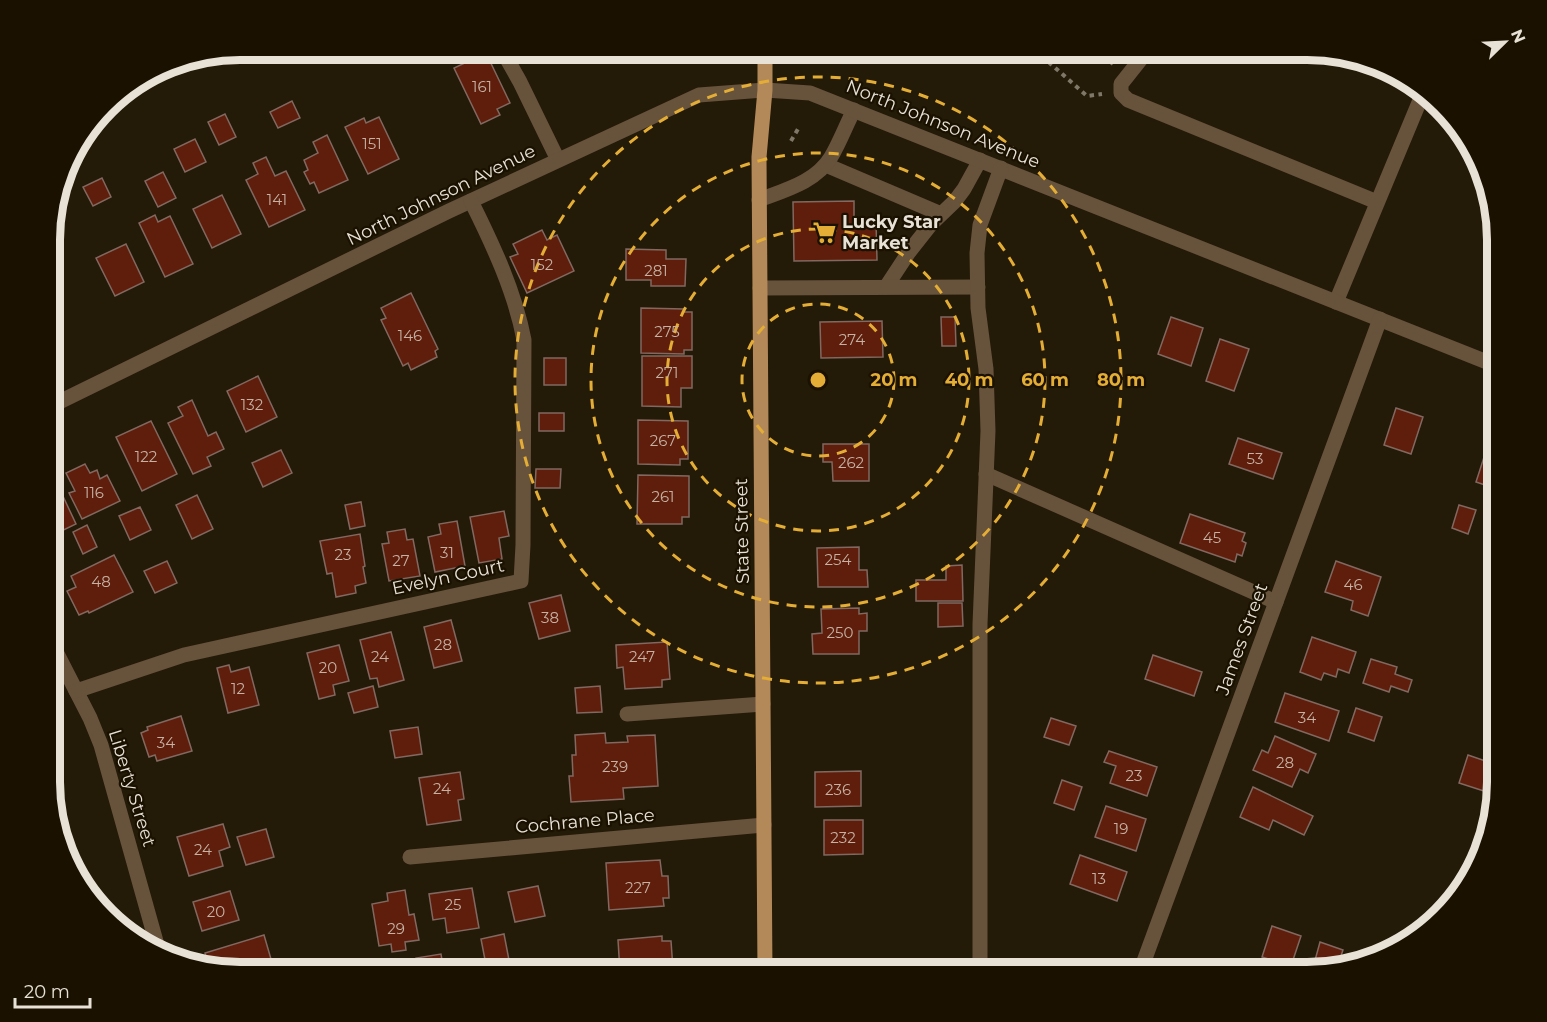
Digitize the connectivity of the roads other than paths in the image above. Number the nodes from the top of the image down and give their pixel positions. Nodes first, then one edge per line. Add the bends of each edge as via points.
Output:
1 (508, 60) edge
2 (765, 60) edge
3 (1140, 60) edge
4 (765, 90) junction
5 (1420, 100) edge
6 (854, 110) junction
7 (558, 160) junction
8 (980, 160) junction
9 (825, 165) junction
10 (1001, 168) junction
11 (759, 200) junction
12 (471, 201) junction
13 (1377, 202) junction
14 (941, 214) junction
15 (886, 287) junction
16 (978, 287) junction
17 (760, 288) junction
18 (1336, 302) junction
19 (1380, 319) junction
20 (1487, 362) edge
21 (60, 402) edge
22 (986, 474) junction
23 (1276, 602) junction
24 (60, 660) edge
25 (76, 691) junction
26 (763, 704) junction
27 (627, 714) dead end
28 (765, 825) junction
29 (410, 857) dead end
30 (156, 940) edge
31 (765, 962) edge
32 (980, 962) edge
33 (1144, 962) edge

1 - 7 street
2 - 4 main road, State Street
3 - 13 street via 1121,84 1121,93 1128,100
4 - 6 street, North Johnson Avenue via 810,93
4 - 7 street, North Johnson Avenue via 699,95
4 - 11 main road, State Street
5 - 13 street
6 - 8 street, North Johnson Avenue
6 - 9 street
7 - 12 street, North Johnson Avenue
8 - 10 street, North Johnson Avenue
8 - 14 street via 964,189
9 - 11 street via 798,185
9 - 14 street
10 - 16 street via 980,225 976,253
10 - 18 street, North Johnson Avenue
11 - 17 main road, State Street
12 - 21 street, North Johnson Avenue
12 - 25 street, Evelyn Court via 511,292 524,340 521,581 184,655
13 - 18 street
14 - 15 street
15 - 16 street
15 - 17 street
16 - 22 street via 986,369
17 - 26 main road, State Street
18 - 19 street, North Johnson Avenue
19 - 20 street, North Johnson Avenue
19 - 23 street, James Street
22 - 23 street
22 - 32 street via 980,624
23 - 33 street, James Street
24 - 25 street, Liberty Street
25 - 30 street, Liberty Street via 101,745
26 - 27 street
26 - 28 main road, State Street
28 - 29 street, Cochrane Place
28 - 31 main road, State Street

